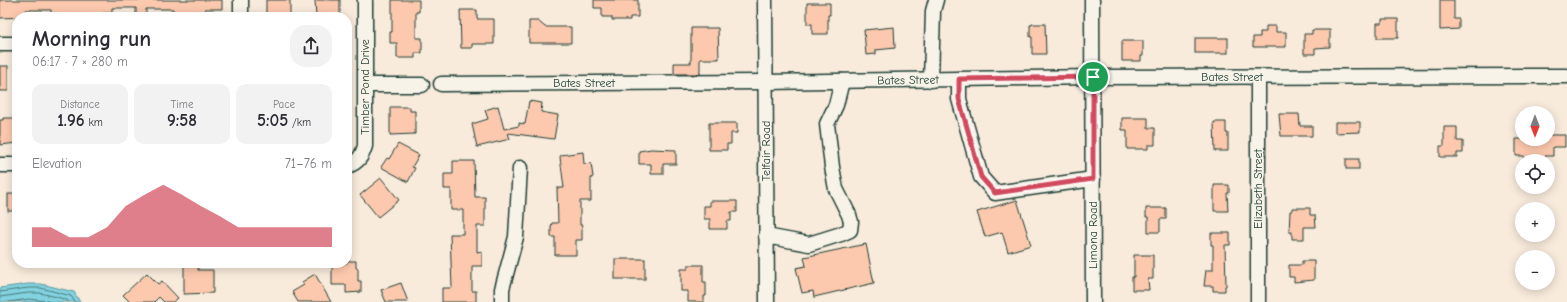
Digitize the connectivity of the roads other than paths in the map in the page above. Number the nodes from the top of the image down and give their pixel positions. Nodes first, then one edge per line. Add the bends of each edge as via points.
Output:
1 (241, 0) edge
2 (365, 0) edge
3 (765, 0) edge
4 (936, 0) edge
5 (1092, 0) edge
6 (241, 12) edge
7 (0, 44) edge
8 (12, 44) edge
9 (1567, 76) edge
10 (1093, 77) junction
11 (1258, 77) junction
12 (959, 79) junction
13 (931, 80) junction
14 (842, 81) junction
15 (765, 82) junction
16 (441, 84) dead end
17 (366, 85) junction
18 (422, 85) dead end
19 (352, 163) edge
20 (0, 165) edge
21 (12, 165) edge
22 (520, 168) dead end
23 (1093, 179) junction
24 (766, 236) junction
25 (502, 302) edge
26 (767, 302) edge
27 (1093, 302) edge
28 (1258, 302) edge

1 - 6 street
2 - 17 street, Timber Pond Drive
3 - 15 street, Telfair Road
4 - 13 street via 933,12
5 - 10 street, Limona Road
7 - 8 street
9 - 11 street, Bates Street
10 - 11 street, Bates Street
10 - 12 street, Bates Street
10 - 23 street, Limona Road
11 - 28 street, Elizabeth Street
12 - 13 street, Bates Street
12 - 23 street via 959,99 981,177 995,193
13 - 14 street, Bates Street
14 - 15 street, Bates Street
14 - 24 street via 836,105 827,124 836,189 849,215 850,230 809,244
15 - 16 street, Bates Street
15 - 24 street, Telfair Road
17 - 18 street
17 - 19 street, Timber Pond Drive via 365,146 363,154
20 - 21 street
22 - 25 street via 516,237 502,289
23 - 27 street, Limona Road
24 - 26 street, Telfair Road

